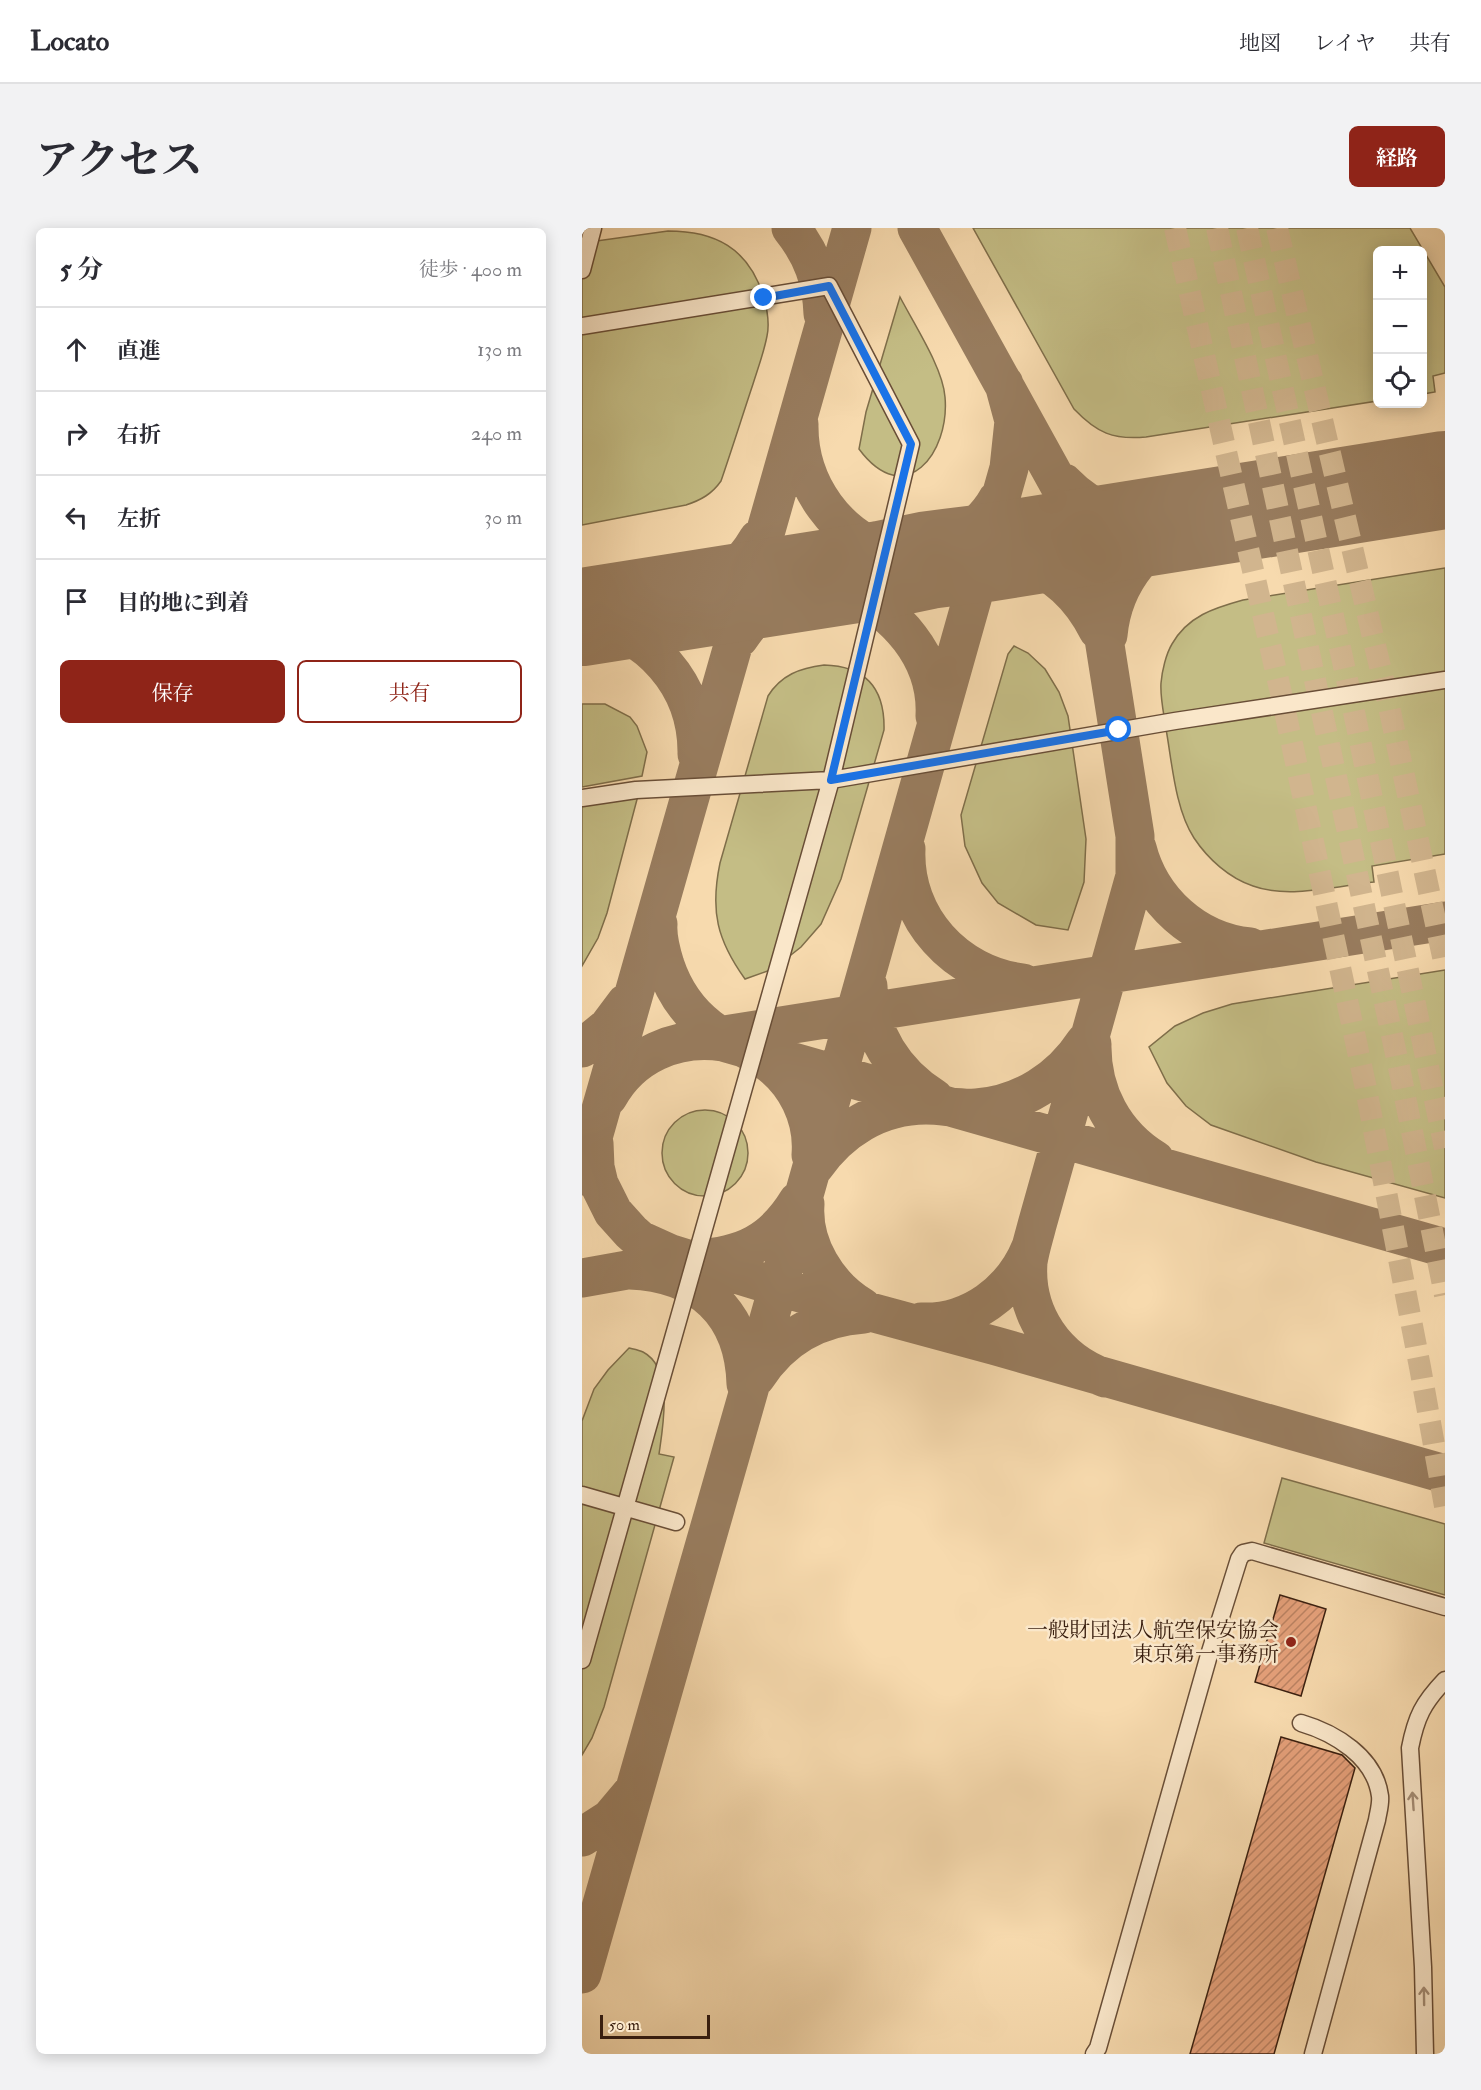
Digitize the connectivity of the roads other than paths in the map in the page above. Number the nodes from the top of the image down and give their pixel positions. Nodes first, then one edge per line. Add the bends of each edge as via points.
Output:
1 (593, 228) edge
2 (582, 270) edge
3 (582, 326) edge
4 (1445, 680) edge
5 (831, 780) junction
6 (582, 798) edge
7 (582, 1495) edge
8 (626, 1507) junction
9 (676, 1522) dead end
10 (1445, 1607) edge
11 (582, 1660) edge
12 (1445, 1680) edge
13 (1301, 1723) dead end
14 (1094, 2054) edge
15 (1313, 2054) edge
16 (1425, 2054) edge

1 - 2 street
3 - 5 street via 829,286 911,444
4 - 5 street via 1164,722
5 - 6 street via 636,790
5 - 8 street
7 - 8 street
8 - 9 street
8 - 11 street
10 - 14 street via 1252,1551 1243,1553 1209,1655
16 -> 12 street via 1424,1967 1410,1748 1421,1709
13 - 15 street via 1321,1729 1347,1745 1372,1772 1380,1797

